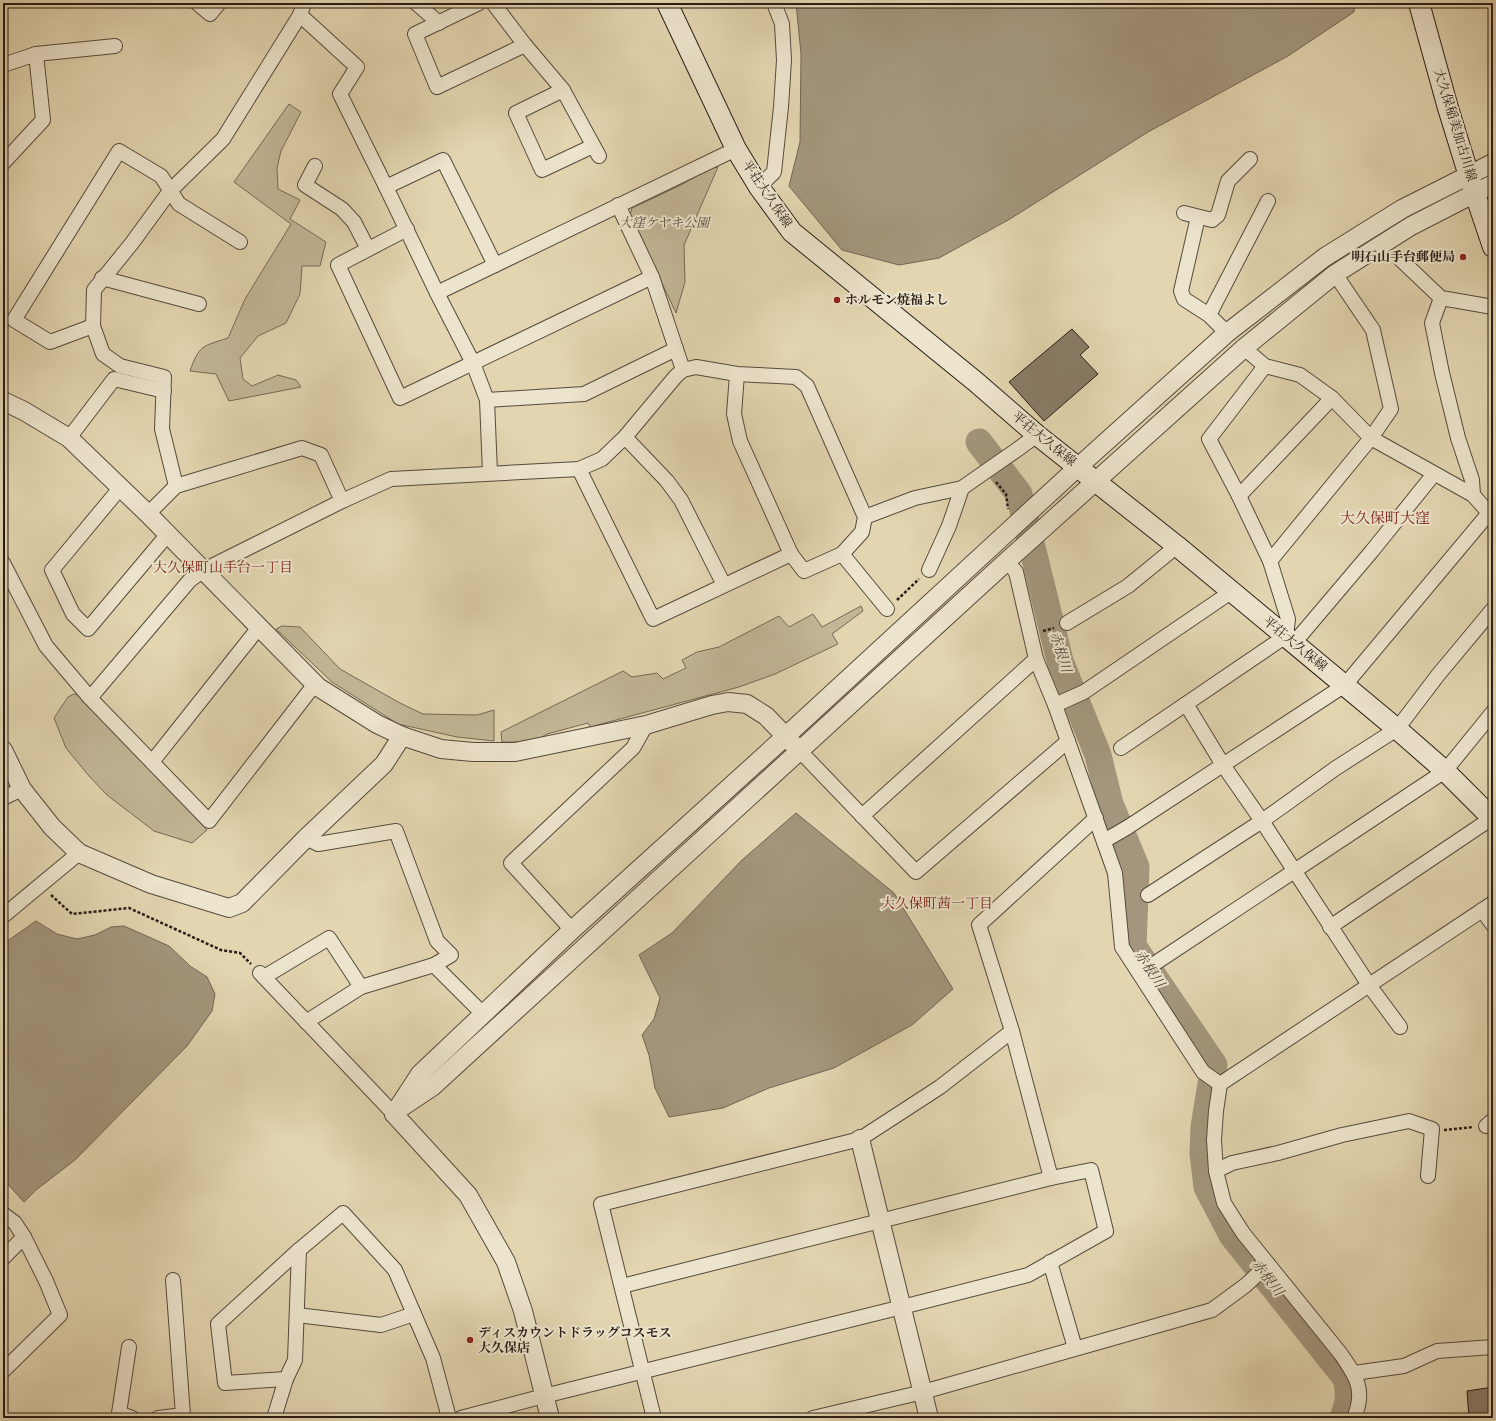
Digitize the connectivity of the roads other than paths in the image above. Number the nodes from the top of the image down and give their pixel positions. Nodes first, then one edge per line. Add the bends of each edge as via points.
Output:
1 (197, 3) edge
2 (220, 3) edge
3 (416, 3) edge
4 (478, 3) edge
5 (493, 3) edge
6 (667, 3) edge
7 (774, 3) edge
8 (1422, 4) edge
9 (302, 9) edge
10 (439, 23) junction
11 (525, 45) junction
12 (115, 46) dead end
13 (36, 54) junction
14 (3, 65) edge
15 (563, 90) junction
16 (736, 148) junction
17 (1250, 158) dead end
18 (1493, 163) edge
19 (3, 164) edge
20 (315, 166) dead end
21 (1472, 184) junction
22 (1493, 184) edge
23 (386, 186) junction
24 (759, 187) junction
25 (170, 191) junction
26 (1268, 201) dead end
27 (618, 205) junction
28 (1184, 213) dead end
29 (1198, 217) junction
30 (407, 229) junction
31 (240, 242) dead end
32 (1493, 247) edge
33 (368, 249) junction
34 (1400, 259) dead end
35 (495, 265) junction
36 (1336, 274) junction
37 (652, 277) junction
38 (102, 278) junction
39 (437, 293) junction
40 (1441, 298) junction
41 (199, 304) dead end
42 (1493, 307) edge
43 (1209, 315) junction
44 (93, 326) junction
45 (1227, 333) junction
46 (676, 348) junction
47 (1244, 348) junction
48 (473, 364) junction
49 (1265, 366) junction
50 (683, 370) junction
51 (737, 374) junction
52 (164, 390) junction
53 (1332, 398) junction
54 (487, 400) junction
55 (3, 401) edge
56 (1037, 435) junction
57 (625, 437) junction
58 (68, 438) junction
59 (1371, 438) junction
60 (1078, 467) junction
61 (579, 468) junction
62 (490, 473) junction
63 (1434, 474) junction
64 (1096, 481) junction
65 (176, 486) junction
66 (121, 487) junction
67 (962, 488) junction
68 (1473, 495) junction
69 (1239, 496) junction
70 (342, 501) junction
71 (148, 514) junction
72 (1491, 516) edge
73 (865, 517) junction
74 (168, 534) junction
75 (1177, 546) junction
76 (791, 554) junction
77 (842, 554) junction
78 (1007, 561) junction
79 (1270, 561) junction
80 (3, 563) edge
81 (204, 570) junction
82 (929, 570) road end
83 (724, 585) junction
84 (1230, 592) junction
85 (888, 609) road end
86 (1493, 609) edge
87 (1067, 623) road end
88 (260, 626) junction
89 (1290, 640) junction
90 (1036, 659) junction
91 (315, 684) junction
92 (1345, 685) junction
93 (90, 698) junction
94 (1186, 704) junction
95 (1055, 705) junction
96 (1493, 712) edge
97 (646, 725) junction
98 (1398, 729) junction
99 (402, 736) junction
100 (786, 736) junction
101 (1068, 741) junction
102 (1122, 748) dead end
103 (3, 750) edge
104 (799, 750) junction
105 (152, 762) junction
106 (1224, 765) junction
107 (1445, 771) junction
108 (22, 789) junction
109 (3, 798) edge
110 (862, 816) junction
111 (1096, 818) junction
112 (1493, 818) edge
113 (1262, 821) junction
114 (306, 838) junction
115 (1104, 841) junction
116 (79, 853) junction
117 (1294, 872) junction
118 (1148, 895) dead end
119 (1488, 906) edge
120 (3, 916) edge
121 (1493, 925) edge
122 (1330, 927) junction
123 (572, 930) junction
124 (1154, 964) dead end
125 (434, 965) junction
126 (1369, 985) junction
127 (361, 987) junction
128 (483, 1014) junction
129 (306, 1022) junction
130 (1400, 1027) dead end
131 (1012, 1031) junction
132 (1220, 1084) junction
133 (394, 1114) junction
134 (860, 1139) junction
135 (1216, 1171) junction
136 (1428, 1176) dead end
137 (1051, 1178) junction
138 (3, 1214) edge
139 (880, 1220) junction
140 (24, 1237) junction
141 (299, 1250) junction
142 (3, 1258) edge
143 (1050, 1262) junction
144 (1268, 1264) junction
145 (173, 1280) dead end
146 (622, 1286) junction
147 (902, 1307) junction
148 (414, 1314) junction
149 (297, 1315) junction
150 (129, 1347) dead end
151 (1493, 1347) edge
152 (1075, 1348) junction
153 (3, 1371) edge
154 (643, 1371) junction
155 (1354, 1373) junction
156 (286, 1379) junction
157 (923, 1392) junction
158 (544, 1396) junction
159 (132, 1418) edge
160 (158, 1418) edge
161 (274, 1418) edge
162 (449, 1418) edge
163 (461, 1418) edge
164 (550, 1418) edge
165 (654, 1418) edge
166 (813, 1418) edge
167 (929, 1418) edge
168 (1354, 1418) edge

1 - 2 street via 210,14
3 - 10 street
4 - 10 street
5 - 11 street
6 - 16 main road, 平荘大久保線
7 - 24 street via 782,24 784,60 781,107 774,172
8 - 21 main road, 大久保稲美加古川線 via 1448,108
9 - 23 street via 357,67 340,94
9 - 25 street via 223,139
10 - 11 street via 415,34 437,87
11 - 15 street
12 - 13 street
13 - 14 street
13 - 19 street via 43,120
15 - 15 street via 596,151 542,170 516,113
16 - 24 main road, 平荘大久保線
16 - 27 street
17 - 29 street via 1228,181 1218,215 1212,220
18 - 21 street
20 - 33 street via 305,185 342,209 354,222
21 - 22 street
21 - 32 main road, 大久保稲美加古川線
21 - 36 street
21 - 45 street via 1402,209 1325,257
23 - 30 street
23 - 35 street via 443,160
24 - 56 main road, 平荘大久保線 via 792,232
25 - 31 street via 179,204
25 - 38 street via 132,243
25 - 44 street via 161,176 119,151 14,320 50,342
26 - 43 street
27 - 35 street
27 - 37 street
28 - 29 street
29 - 43 street via 1181,291 1184,299
30 - 33 street
30 - 39 street
33 - 48 street via 338,265 400,398
34 - 40 street
35 - 39 street
36 - 47 street
36 - 59 street via 1373,330 1391,409
37 - 46 street
37 - 48 street
38 - 41 street
38 - 44 street via 94,290
39 - 48 street
40 - 42 street
40 - 68 street via 1432,322 1458,438 1472,480
43 - 45 street
44 - 52 street via 103,354 120,366 164,377
45 - 60 street
46 - 50 street
46 - 54 street via 584,394
47 - 49 street
47 - 64 street
48 - 54 street
49 - 53 street via 1300,375
49 - 69 street via 1209,439
50 - 51 street via 696,367
50 - 57 street
51 - 73 street via 796,377 807,386
51 - 76 street via 734,414 740,441
52 - 58 street via 114,379
52 - 65 street via 162,429
53 - 59 street
53 - 69 street
54 - 62 street
55 - 58 street
56 - 60 main road, 平荘大久保線
56 - 67 street
57 - 61 street via 602,459
57 - 83 street via 667,481 681,500
58 - 66 street
59 - 63 street
59 - 79 street
60 - 64 main road, 平荘大久保線
60 - 100 street
61 - 62 street
61 - 83 street via 653,619
62 - 70 street via 391,479
63 - 68 street
63 - 89 street via 1372,551
64 - 75 main road, 平荘大久保線
64 - 78 street
65 - 70 street via 302,448 321,455
65 - 71 street
66 - 71 street
66 - 74 street via 52,570 73,614 88,629
67 - 73 street via 915,498
67 - 82 street via 949,526
68 - 72 street
69 - 79 street
70 - 81 street
71 - 74 street
72 - 92 street
73 - 77 street via 862,532
74 - 81 street
75 - 84 main road, 平荘大久保線
75 - 87 street via 1128,586
76 - 77 street via 804,571
76 - 83 street
77 - 85 street
78 - 90 street via 1016,572
78 - 104 street
79 - 89 street via 1288,619
80 - 93 street via 46,646
81 - 88 street
81 - 93 street via 190,580
84 - 89 main road, 平荘大久保線
84 - 95 street via 1084,692
86 - 98 street via 1438,675
88 - 91 street
88 - 105 street
89 - 92 main road, 平荘大久保線
89 - 94 street
90 - 95 street
90 - 110 street
91 - 99 street via 377,724
91 - 105 street via 209,821
92 - 98 main road, 平荘大久保線
92 - 106 street
93 - 105 street
94 - 102 street
94 - 106 street
95 - 101 street
96 - 107 street
97 - 99 street via 515,752 441,749
97 - 100 street via 728,702 746,704 766,716
97 - 123 street via 633,748 511,863
98 - 107 main road, 平荘大久保線
98 - 113 street via 1336,768
99 - 114 street via 384,764
100 - 104 street
100 - 123 street
101 - 110 street via 916,872
101 - 111 street
103 - 108 street
104 - 110 street
104 - 133 street via 432,1087
106 - 113 street
106 - 115 street
107 - 112 main road, 平荘大久保線
107 - 117 street
108 - 109 street
108 - 116 street via 52,827
111 - 115 street
111 - 131 street via 979,925
112 - 122 street
113 - 117 street
113 - 118 street
114 - 116 street via 242,903 229,908 151,884
114 - 125 street via 318,844 396,831 437,941 451,955
115 - 132 street via 1115,872 1122,947 1203,1072
116 - 120 street
117 - 122 street
117 - 124 street
119 - 121 street
119 - 126 street
122 - 126 street
123 - 128 street
125 - 127 street
125 - 128 street
126 - 130 street
126 - 132 street
127 - 129 street
127 - 129 street via 329,938 262,975
128 - 133 street via 420,1074
129 - 133 street
131 - 134 street via 940,1087
131 - 137 street
132 - 135 street via 1214,1140
133 - 158 street via 468,1195 506,1262 523,1311
134 - 139 street
134 - 146 street via 602,1204
135 - 136 street via 1232,1163 1408,1121 1432,1129
135 - 144 street via 1224,1203 1243,1233
137 - 139 street
137 - 143 street via 1091,1170 1106,1231
138 - 140 street via 15,1223
139 - 146 street
139 - 147 street
140 - 142 street
140 - 153 street via 60,1315
141 - 148 street via 343,1213 395,1270
141 - 149 street
141 - 156 street via 218,1324 225,1383
143 - 147 street via 1028,1275
143 - 152 street
144 - 152 street via 1246,1285 1212,1310
144 - 155 street
145 - 160 street via 183,1414
146 - 154 street
147 - 154 street
147 - 157 street
148 - 149 street via 381,1325
148 - 162 street via 433,1358
149 - 156 street via 295,1360
150 - 159 street via 119,1413
151 - 155 street via 1437,1351 1404,1366
152 - 157 street
154 - 158 street
154 - 165 street
155 - 168 street via 1360,1395
156 - 161 street
157 - 166 street
157 - 167 street
158 - 163 street
158 - 164 street

